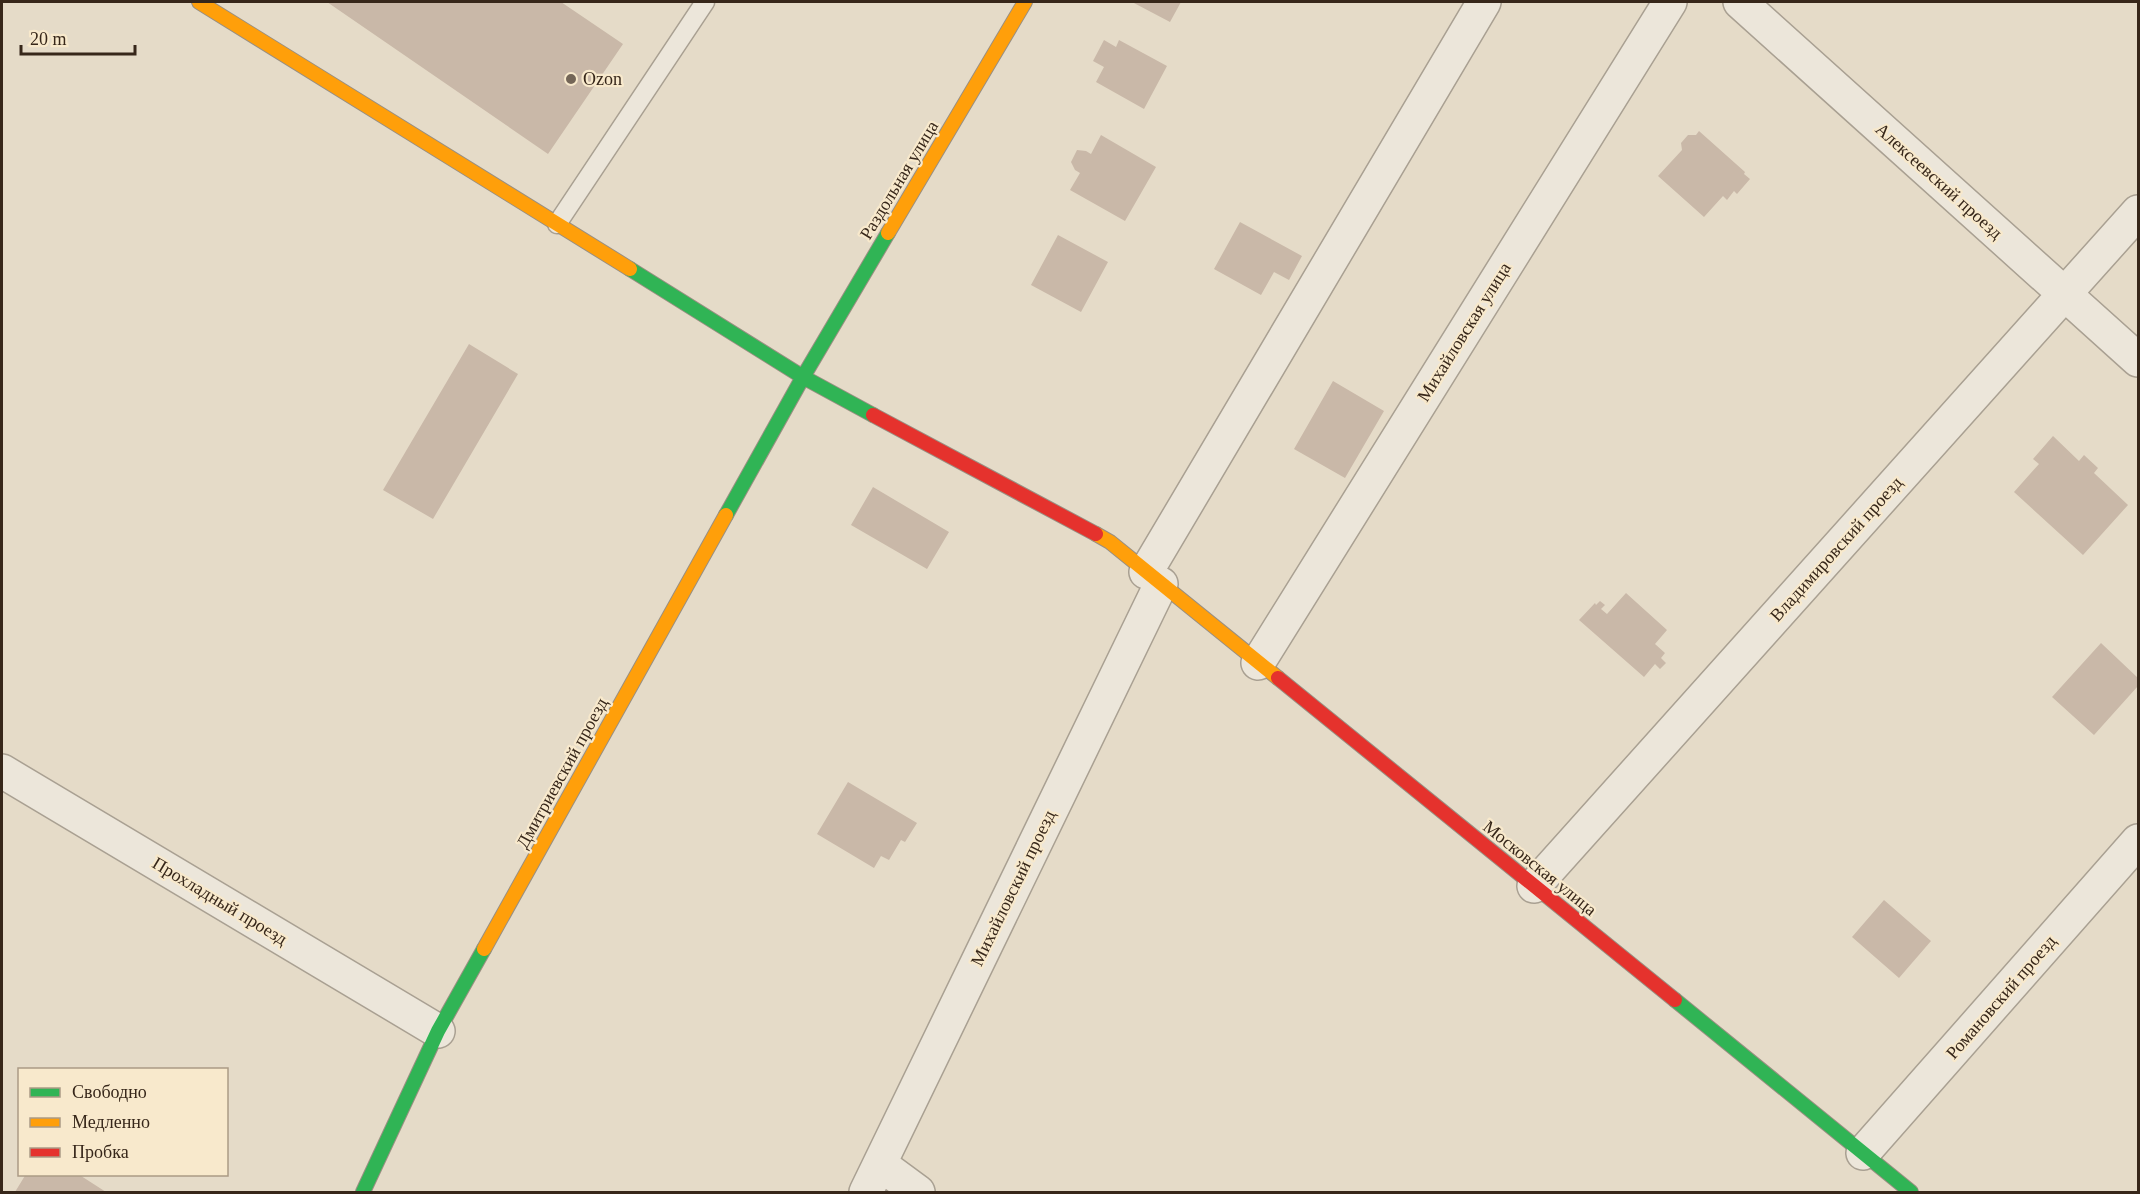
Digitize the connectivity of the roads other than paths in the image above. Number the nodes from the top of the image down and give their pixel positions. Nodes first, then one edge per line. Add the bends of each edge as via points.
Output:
1 (199, 2) edge
2 (705, 2) edge
3 (1025, 2) edge
4 (1484, 2) edge
5 (1670, 2) edge
6 (1740, 2) edge
7 (2139, 212) edge
8 (557, 224) junction
9 (2065, 293) junction
10 (2139, 360) edge
11 (803, 377) junction
12 (1154, 578) junction
13 (1258, 663) junction
14 (2, 771) edge
15 (2139, 842) edge
16 (1534, 886) junction
17 (438, 1031) junction
18 (1863, 1153) junction
19 (873, 1178) edge
20 (363, 1192) edge
21 (918, 1192) edge
22 (1911, 1192) edge

1 - 8 street, Московская улица
2 - 8 lane
3 - 11 street, Раздольная улица
4 - 12 street
5 - 13 street, Михайловская улица
6 - 9 street, Алексеевский проезд
7 - 9 street, Владимировский проезд
8 - 11 street, Московская улица
9 - 10 street, Алексеевский проезд
9 - 16 street, Владимировский проезд
11 - 12 street, Московская улица via 1110,543
11 - 17 street, Дмитриевский проезд
12 - 13 street, Московская улица
12 - 19 street, Михайловский проезд
13 - 16 street, Московская улица
14 - 17 street, Прохладный проезд
15 - 18 street, Романовский проезд
16 - 18 street, Московская улица
17 - 20 street, Дмитриевский проезд
18 - 22 street, Московская улица
19 - 21 street

